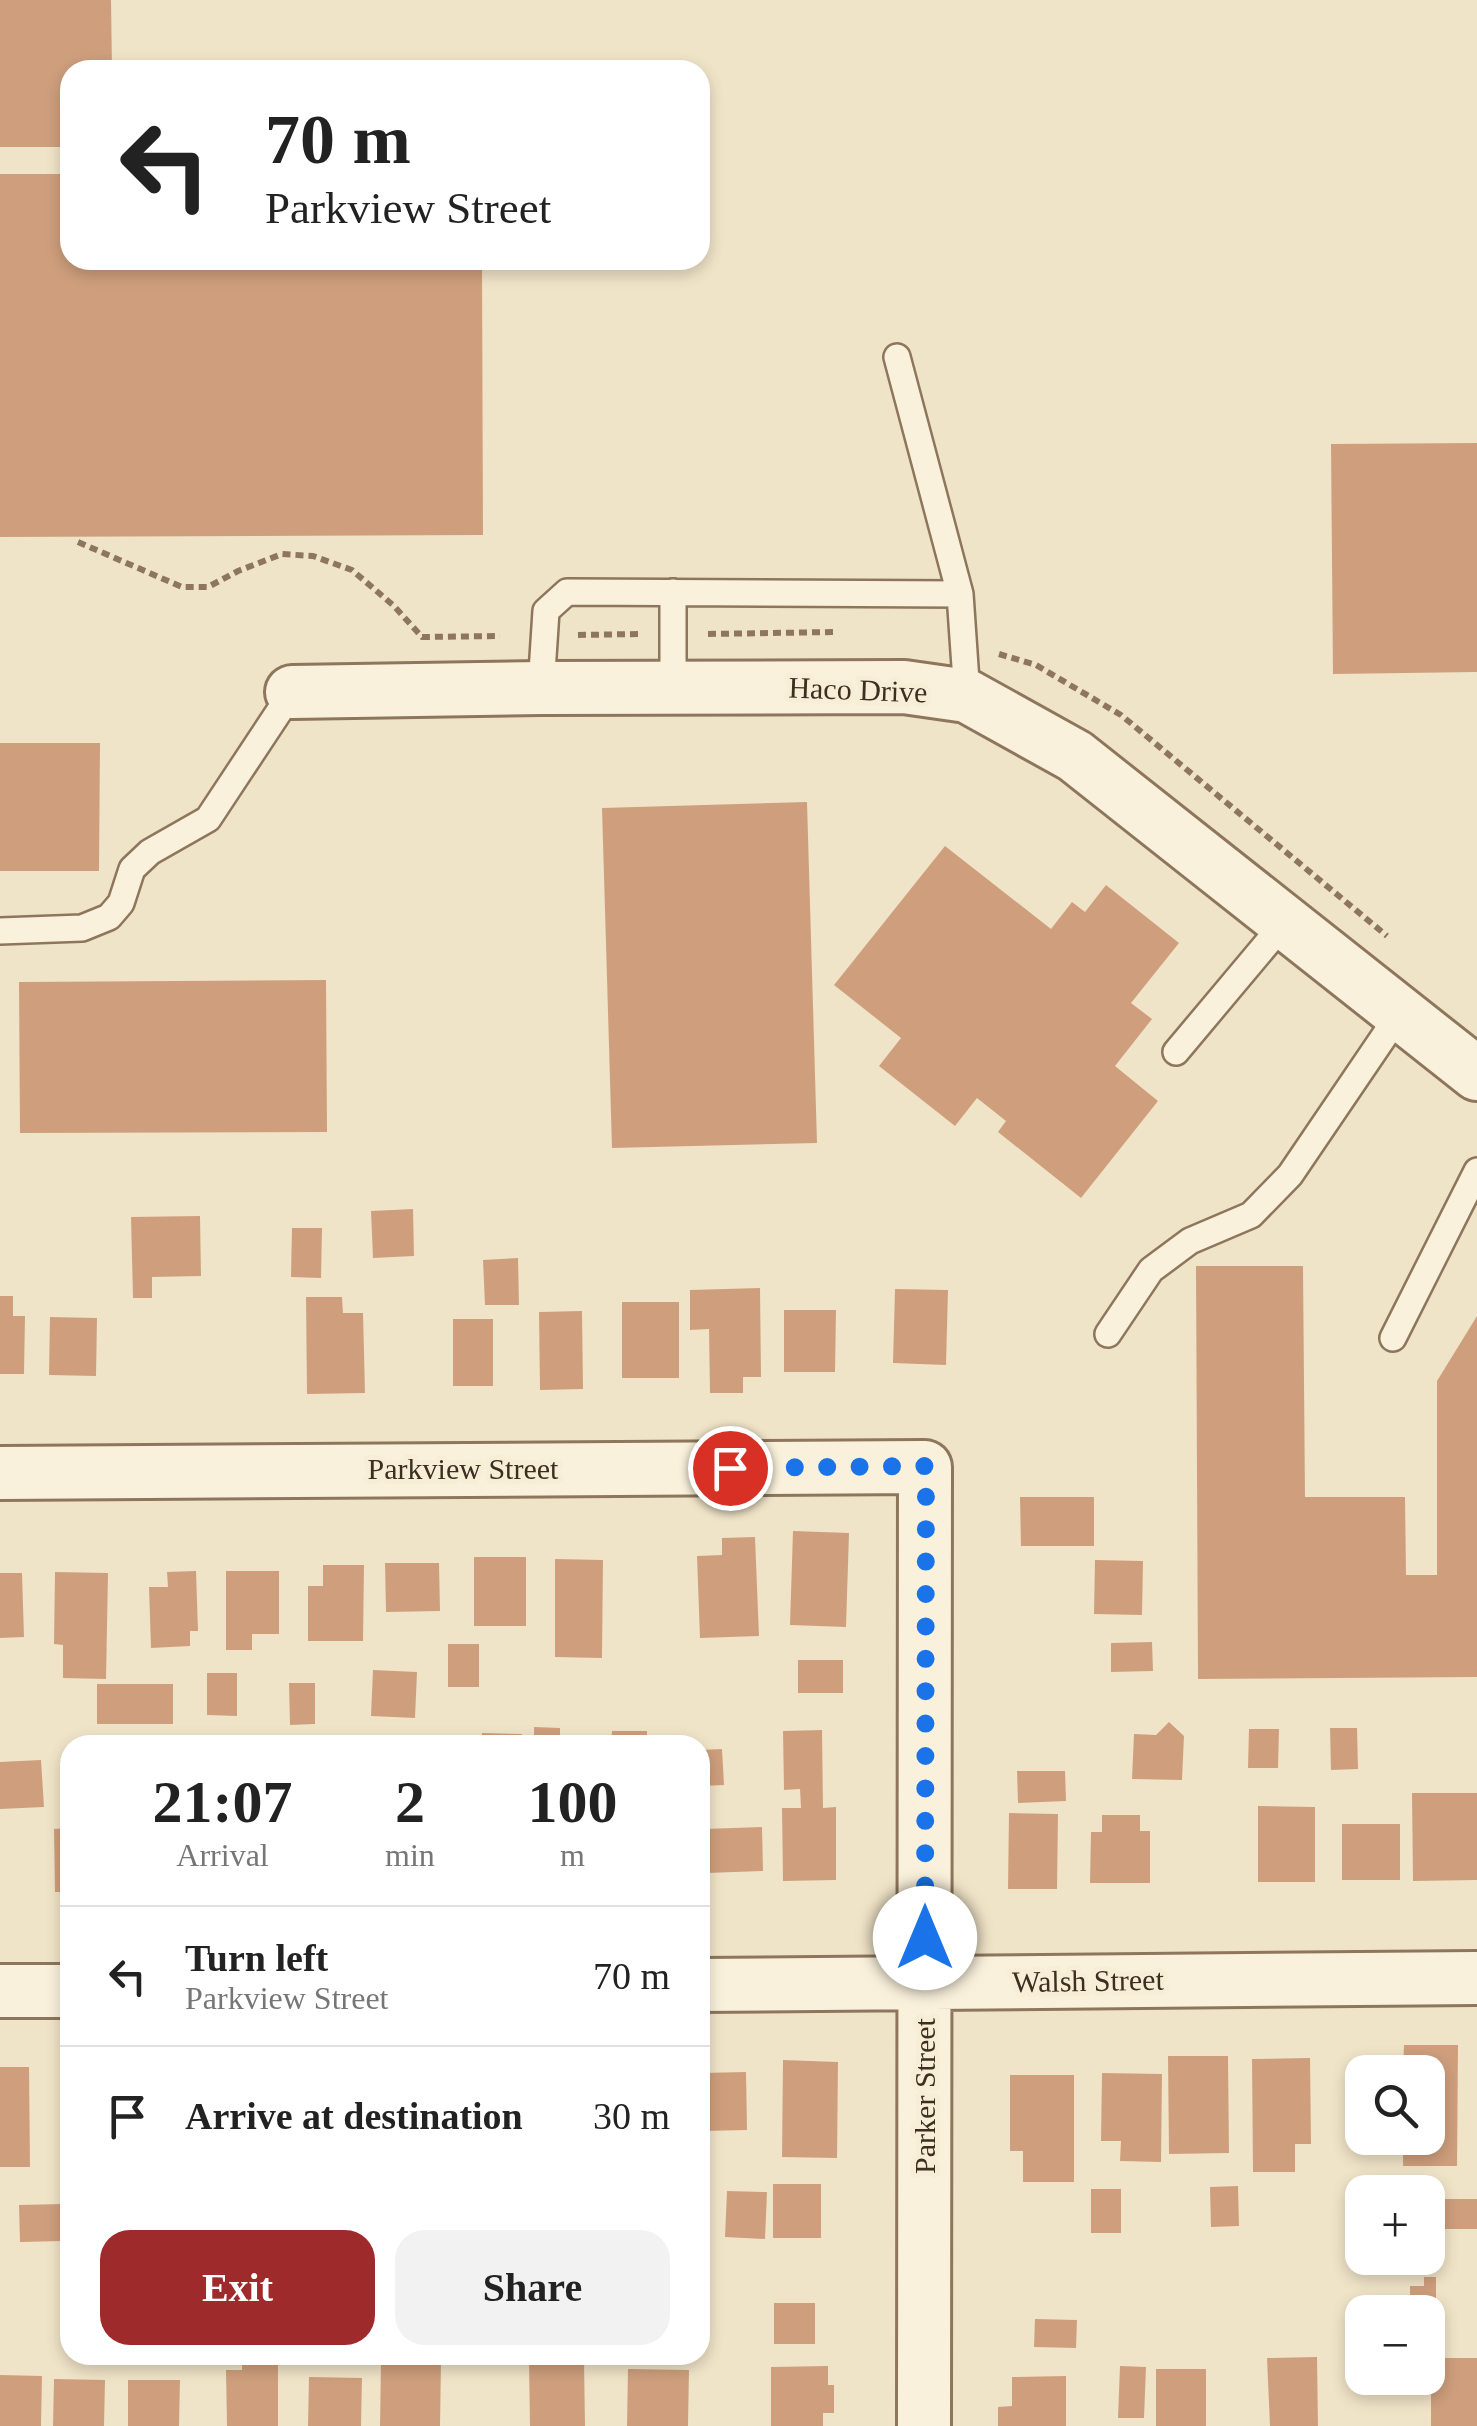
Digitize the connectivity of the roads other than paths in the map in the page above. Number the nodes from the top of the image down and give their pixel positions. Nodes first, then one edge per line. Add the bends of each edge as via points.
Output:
1 (897, 357) dead end
2 (672, 592) junction
3 (960, 594) junction
4 (672, 687) junction
5 (541, 688) junction
6 (292, 692) joint
7 (967, 696) junction
8 (1285, 922) junction
9 (0, 931) edge
10 (1400, 1013) junction
11 (1176, 1052) dead end
12 (1477, 1074) edge
13 (1477, 1171) edge
14 (1108, 1334) dead end
15 (1393, 1338) dead end
16 (926, 1466) joint
17 (0, 1473) edge
18 (1477, 1978) edge
19 (924, 1983) junction
20 (710, 1985) edge
21 (60, 1991) edge
22 (0, 1992) edge
23 (924, 2426) edge

1 - 3 lane
2 - 3 lane
2 - 4 lane
2 - 5 lane via 567,592 546,611
3 - 7 lane
4 - 5 street, Haco Drive
4 - 7 street, Haco Drive via 904,687
5 - 6 street, Haco Drive
6 - 9 lane via 208,820 132,868 109,917 82,928
7 - 8 street, Haco Drive via 1074,756
8 - 10 street, Haco Drive
8 - 11 lane
10 - 12 street, Haco Drive
10 - 14 lane via 1290,1175 1251,1215 1190,1241 1151,1270
13 - 15 lane
16 - 17 street, Parkview Street
16 - 19 street, Parker Street
18 - 19 street, Walsh Street
19 - 20 street, Walsh Street
19 - 23 street, Parker Street
21 - 22 street

